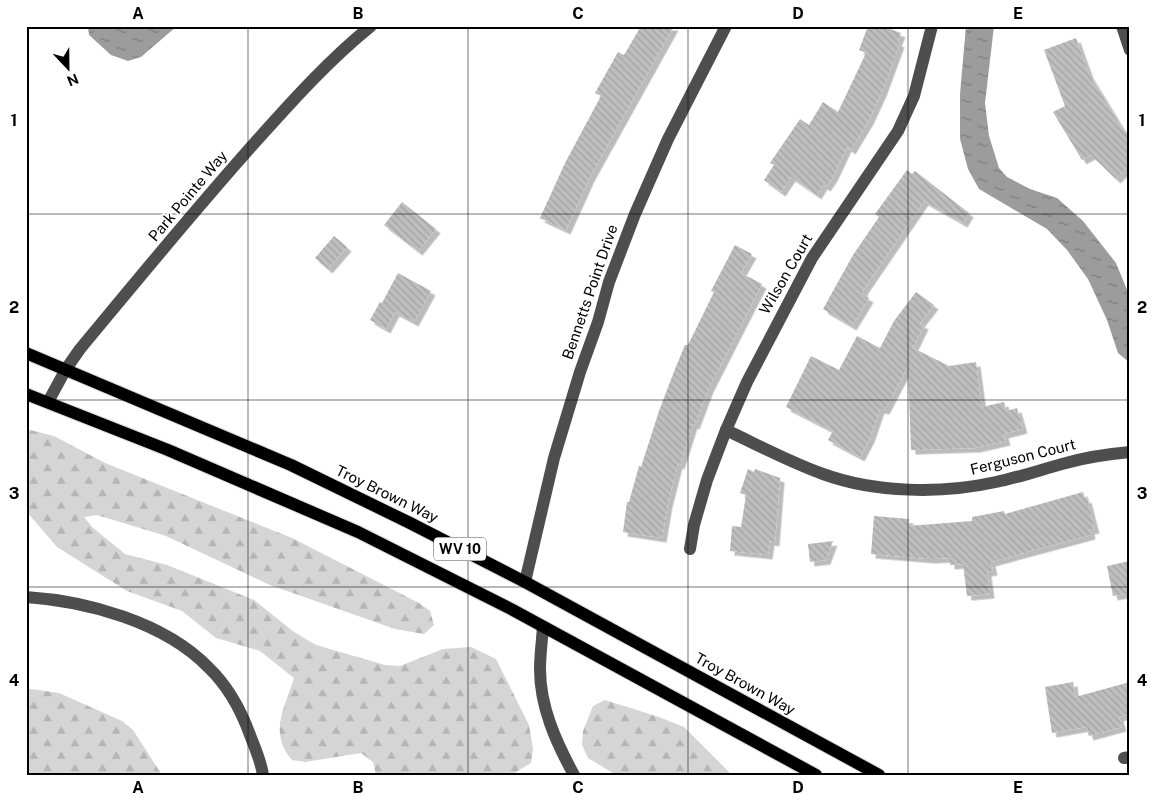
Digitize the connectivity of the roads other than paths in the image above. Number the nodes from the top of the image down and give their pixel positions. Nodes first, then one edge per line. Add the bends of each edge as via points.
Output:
1 (371, 26) edge
2 (726, 26) edge
3 (932, 26) edge
4 (1122, 26) edge
5 (1130, 50) edge
6 (26, 353) edge
7 (66, 369) junction
8 (26, 394) edge
9 (48, 402) junction
10 (726, 430) junction
11 (1130, 452) edge
12 (690, 549) dead end
13 (525, 582) junction
14 (26, 597) edge
15 (543, 626) junction
16 (263, 775) edge
17 (574, 775) edge
18 (816, 775) edge
19 (879, 775) edge

1 - 7 street, Park Pointe Way via 312,80 221,180
2 - 13 street, Bennetts Point Drive via 668,138 610,282 556,449
3 - 10 street, Wilson Court via 914,96 898,131 812,258 747,382
4 - 5 street
6 - 7 main road, Troy Brown Way / WV 10
7 - 9 street, Park Pointe Way
7 - 13 main road, Troy Brown Way / WV 10 via 291,465
8 - 9 main road, WV 10
9 - 15 main road, WV 10 via 358,532
10 - 11 street, Ferguson Court via 825,475 876,486 918,490 973,487 1068,462
10 - 12 street, Wilson Court via 700,500
13 - 19 main road, Troy Brown Way / WV 10
14 - 16 street via 76,603 107,611 154,630 189,651 208,666 235,702 255,747
15 - 17 street via 542,699 546,717
15 - 18 main road, WV 10

